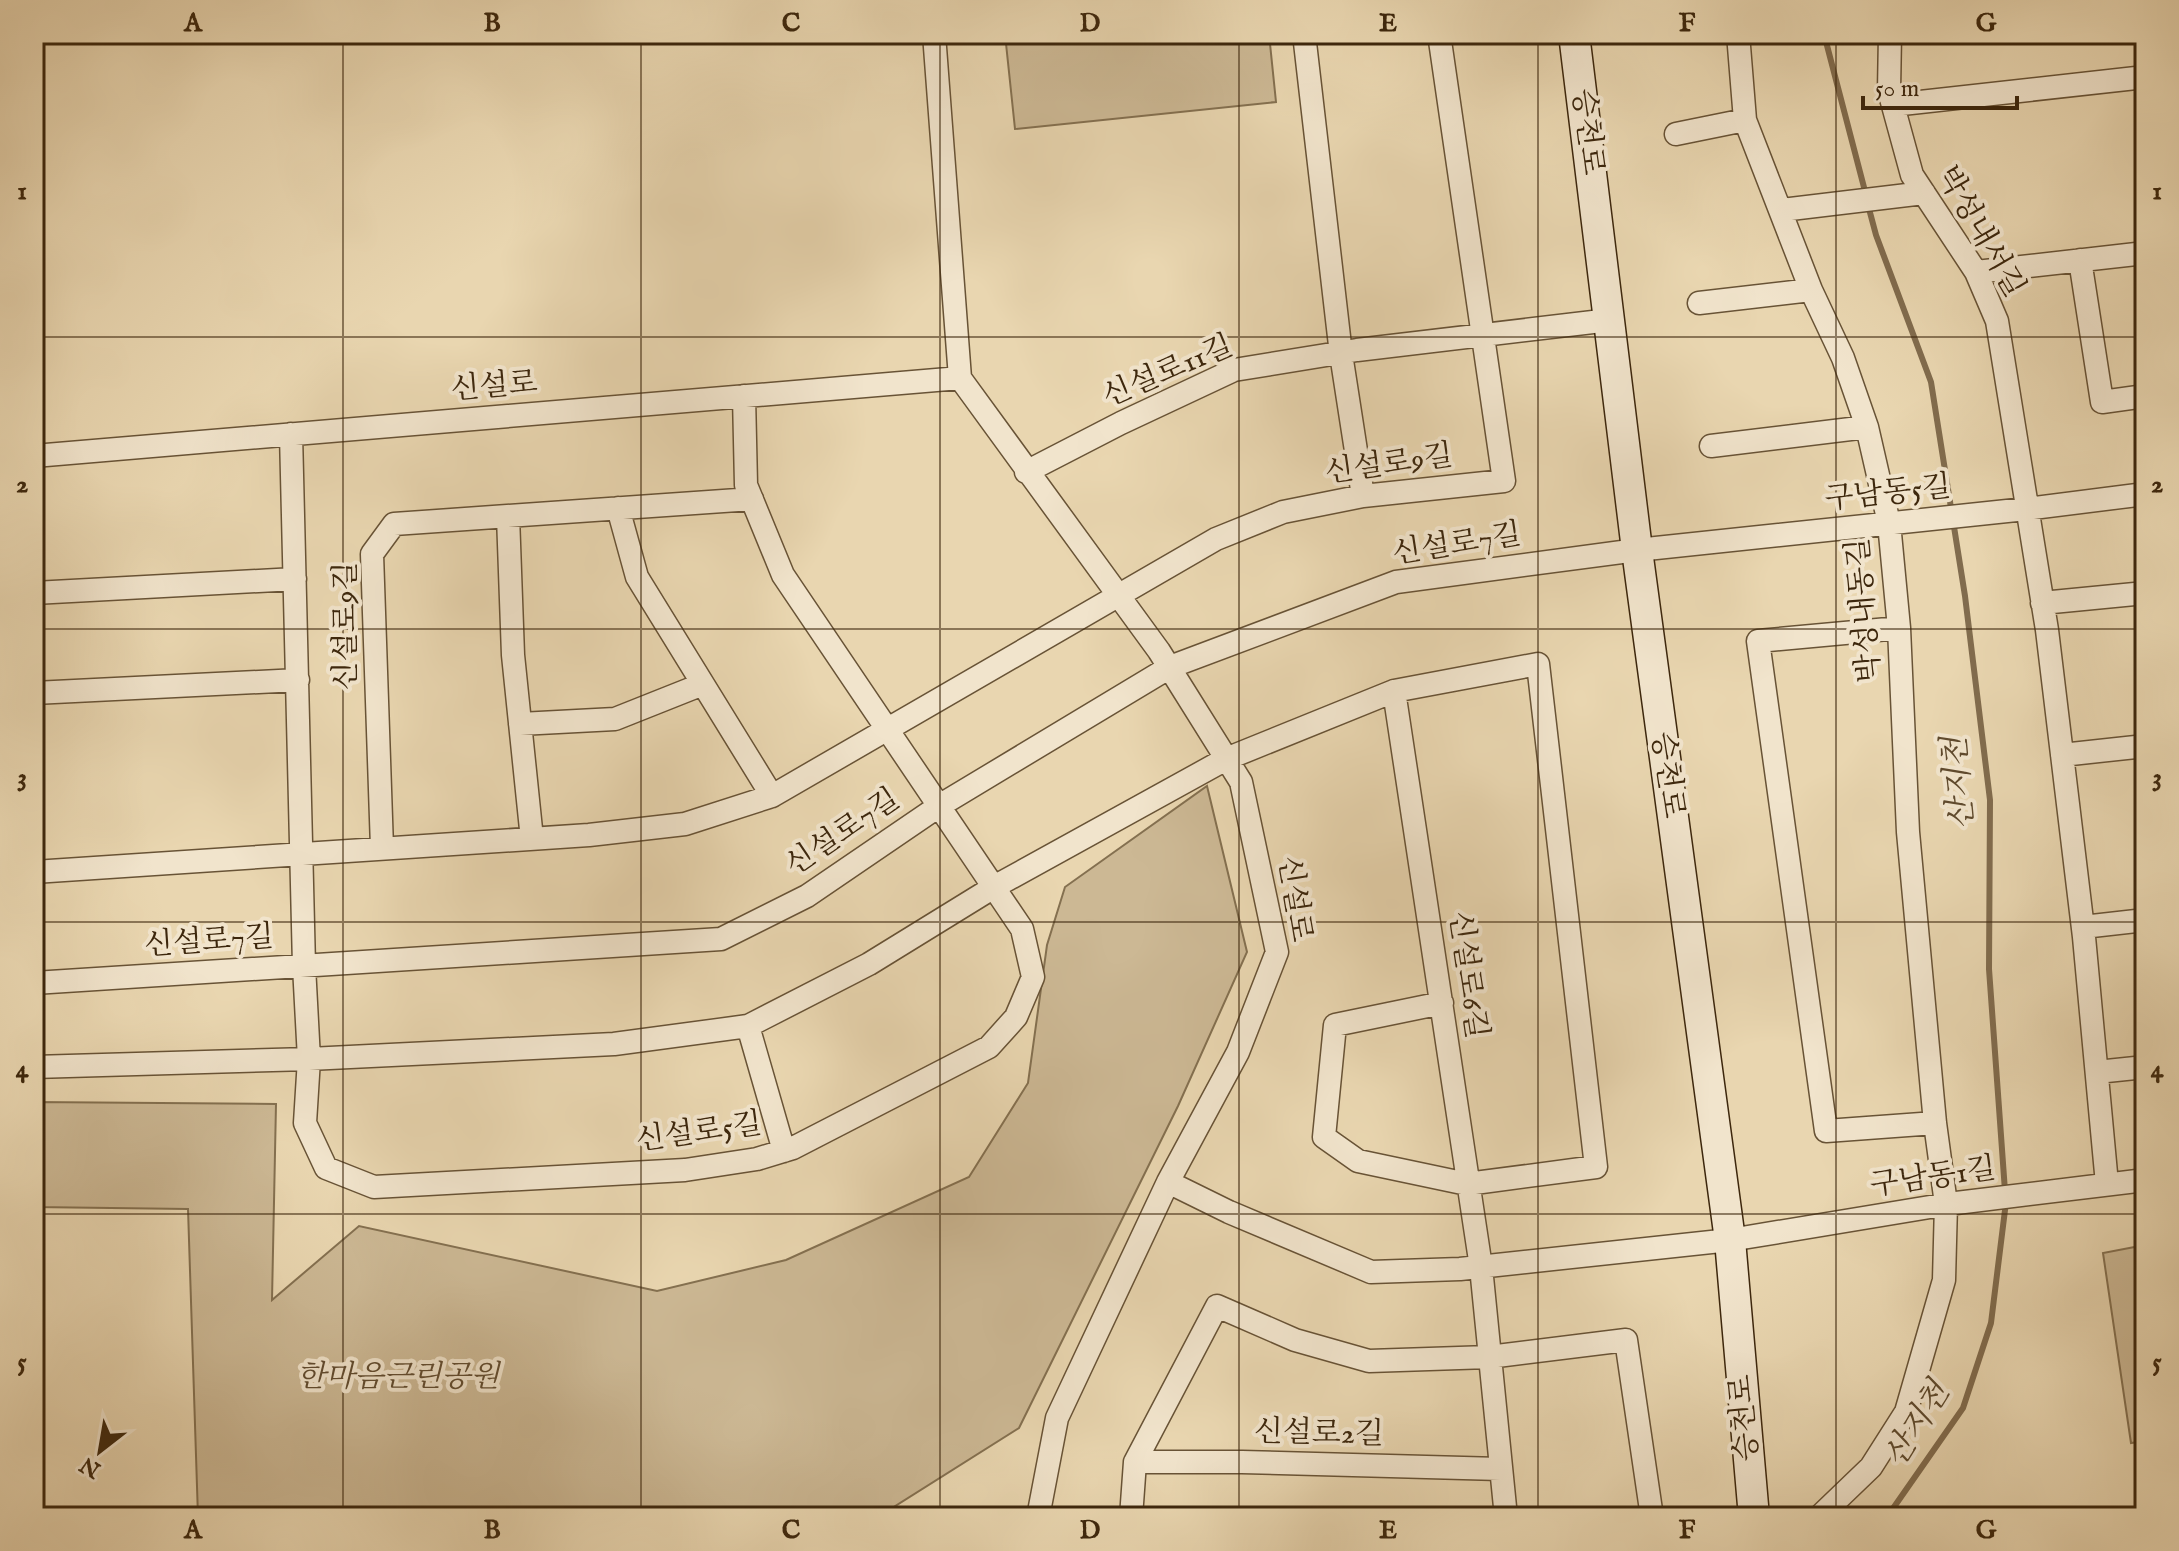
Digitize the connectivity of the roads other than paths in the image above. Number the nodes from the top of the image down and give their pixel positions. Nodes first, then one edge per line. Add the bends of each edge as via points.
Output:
1 (934, 34) edge
2 (1304, 34) edge
3 (1439, 34) edge
4 (1574, 34) edge
5 (1738, 34) edge
6 (1890, 34) edge
7 (2145, 77) edge
8 (1893, 105) junction
9 (1745, 120) junction
10 (1676, 134) dead end
11 (1924, 193) junction
12 (1782, 210) junction
13 (2145, 253) edge
14 (2080, 260) junction
15 (1976, 272) junction
16 (1811, 290) junction
17 (1699, 303) dead end
18 (1610, 320) junction
19 (1483, 336) junction
20 (1341, 354) junction
21 (960, 378) junction
22 (744, 396) junction
23 (2145, 396) edge
24 (1867, 427) junction
25 (291, 434) junction
26 (1711, 446) dead end
27 (34, 456) edge
28 (1026, 472) junction
29 (2145, 494) edge
30 (1363, 496) junction
31 (752, 499) junction
32 (618, 508) junction
33 (2026, 509) junction
34 (508, 516) junction
35 (1898, 523) junction
36 (1637, 550) junction
37 (295, 579) junction
38 (34, 593) edge
39 (2145, 593) edge
40 (1118, 595) junction
41 (2042, 603) junction
42 (1899, 628) junction
43 (1170, 667) junction
44 (298, 680) junction
45 (703, 684) junction
46 (1394, 691) junction
47 (34, 693) edge
48 (520, 724) junction
49 (887, 729) junction
50 (2145, 746) edge
51 (2062, 755) junction
52 (1226, 759) junction
53 (772, 796) junction
54 (939, 806) junction
55 (532, 839) junction
56 (382, 848) junction
57 (303, 854) junction
58 (34, 872) edge
59 (994, 887) junction
60 (2145, 920) edge
61 (2083, 927) junction
62 (304, 966) junction
63 (34, 983) edge
64 (1442, 1003) junction
65 (748, 1026) junction
66 (309, 1059) junction
67 (34, 1067) edge
68 (2145, 1067) edge
69 (2097, 1072) junction
70 (1935, 1123) junction
71 (784, 1151) junction
72 (2145, 1180) edge
73 (1168, 1182) junction
74 (1467, 1184) junction
75 (2107, 1184) junction
76 (1947, 1204) junction
77 (1730, 1240) junction
78 (1481, 1267) junction
79 (1489, 1357) junction
80 (1135, 1462) junction
81 (1500, 1469) junction
82 (1038, 1517) edge
83 (1131, 1517) edge
84 (1506, 1517) edge
85 (1652, 1517) edge
86 (1754, 1517) edge
87 (1819, 1517) edge

1 - 21 street
2 - 20 street
3 - 19 street, 신설로9길
4 - 18 main road, 승천로
5 - 9 street, 박성내동길
6 - 8 street, 박성내서길
7 - 8 street
8 - 11 street, 박성내서길 via 1912,175
9 - 10 street
9 - 12 street, 박성내동길
11 - 12 street
11 - 15 street, 박성내서길
12 - 16 street, 박성내동길
13 - 14 street
14 - 15 street
14 - 23 street via 2102,402
15 - 33 street, 박성내서길 via 1997,321
16 - 17 street
16 - 24 street, 박성내동길
18 - 19 street, 신설로11길
18 - 36 main road, 승천로
19 - 20 street, 신설로11길
19 - 30 street, 신설로9길 via 1504,481
20 - 28 street, 신설로11길 via 1234,370
20 - 30 street
21 - 22 street, 신설로
21 - 28 street, 신설로
22 - 25 street, 신설로
22 - 31 street via 746,485
24 - 26 street
24 - 35 street, 박성내동길
25 - 27 street, 신설로
25 - 37 street, 신설로5길
28 - 40 street, 신설로
29 - 33 street, 구남동5길
30 - 40 street, 신설로9길 via 1283,512 1216,539
31 - 32 street, 신설로9길
31 - 49 street via 783,575
32 - 34 street, 신설로9길
32 - 45 street via 637,577
33 - 35 street, 구남동5길
33 - 41 street, 박성내서길
34 - 48 street
34 - 56 street, 신설로9길 via 394,524 372,554
35 - 36 street, 구남동5길
35 - 42 street, 박성내동길
36 - 43 street, 신설로7길 via 1396,582
36 - 77 main road, 승천로
37 - 38 street, 신설로9길
37 - 44 street, 신설로5길
39 - 41 street
40 - 43 street, 신설로
40 - 49 street, 신설로9길
41 - 51 street, 박성내서길
42 - 70 street, 박성내동길 via 1908,832
42 - 70 street via 1758,641 1826,1131
43 - 52 street, 신설로
43 - 54 street, 신설로7길
44 - 47 street, 신설로9길
44 - 57 street, 신설로5길
45 - 48 street via 615,719
45 - 53 street
46 - 52 street
46 - 64 street, 신설로6길
46 - 74 street via 1538,664 1596,1167
48 - 55 street
49 - 53 street, 신설로9길
49 - 54 street
50 - 51 street
51 - 61 street, 박성내서길
52 - 59 street
52 - 73 street, 신설로 via 1241,782 1277,952 1238,1052
53 - 55 street, 신설로9길 via 685,824
54 - 59 street
54 - 62 street, 신설로7길 via 807,896 721,939
55 - 56 street, 신설로9길
56 - 57 street, 신설로9길
57 - 58 street, 신설로9길
57 - 62 street, 신설로5길
59 - 65 street via 869,964
59 - 71 street, 신설로5길 via 1022,929 1033,977 1016,1017 989,1047
60 - 61 street
61 - 69 street, 박성내서길
62 - 63 street, 신설로7길
62 - 66 street, 신설로5길
64 - 74 street, 신설로6길
64 - 74 street via 1335,1025 1324,1137 1358,1161
65 - 66 street via 614,1044
65 - 71 street
66 - 67 street
66 - 71 street, 신설로5길 via 305,1123 326,1168 374,1187 685,1170
68 - 69 street
69 - 75 street, 박성내서길
70 - 76 street, 박성내동길
72 - 75 street, 구남동1길
73 - 78 street, 구남동1길 via 1371,1272
73 - 82 street, 신설로 via 1057,1418
74 - 78 street, 신설로6길
75 - 76 street, 구남동1길
76 - 77 street, 구남동1길
76 - 87 street, 박성내동길 via 1944,1280 1906,1412 1871,1467
77 - 78 street, 구남동1길
77 - 86 main road, 승천로
78 - 79 street
79 - 80 street via 1369,1361 1295,1340 1217,1306
79 - 81 street
79 - 85 street via 1626,1340
80 - 81 street, 신설로2길
80 - 83 street
81 - 84 street

